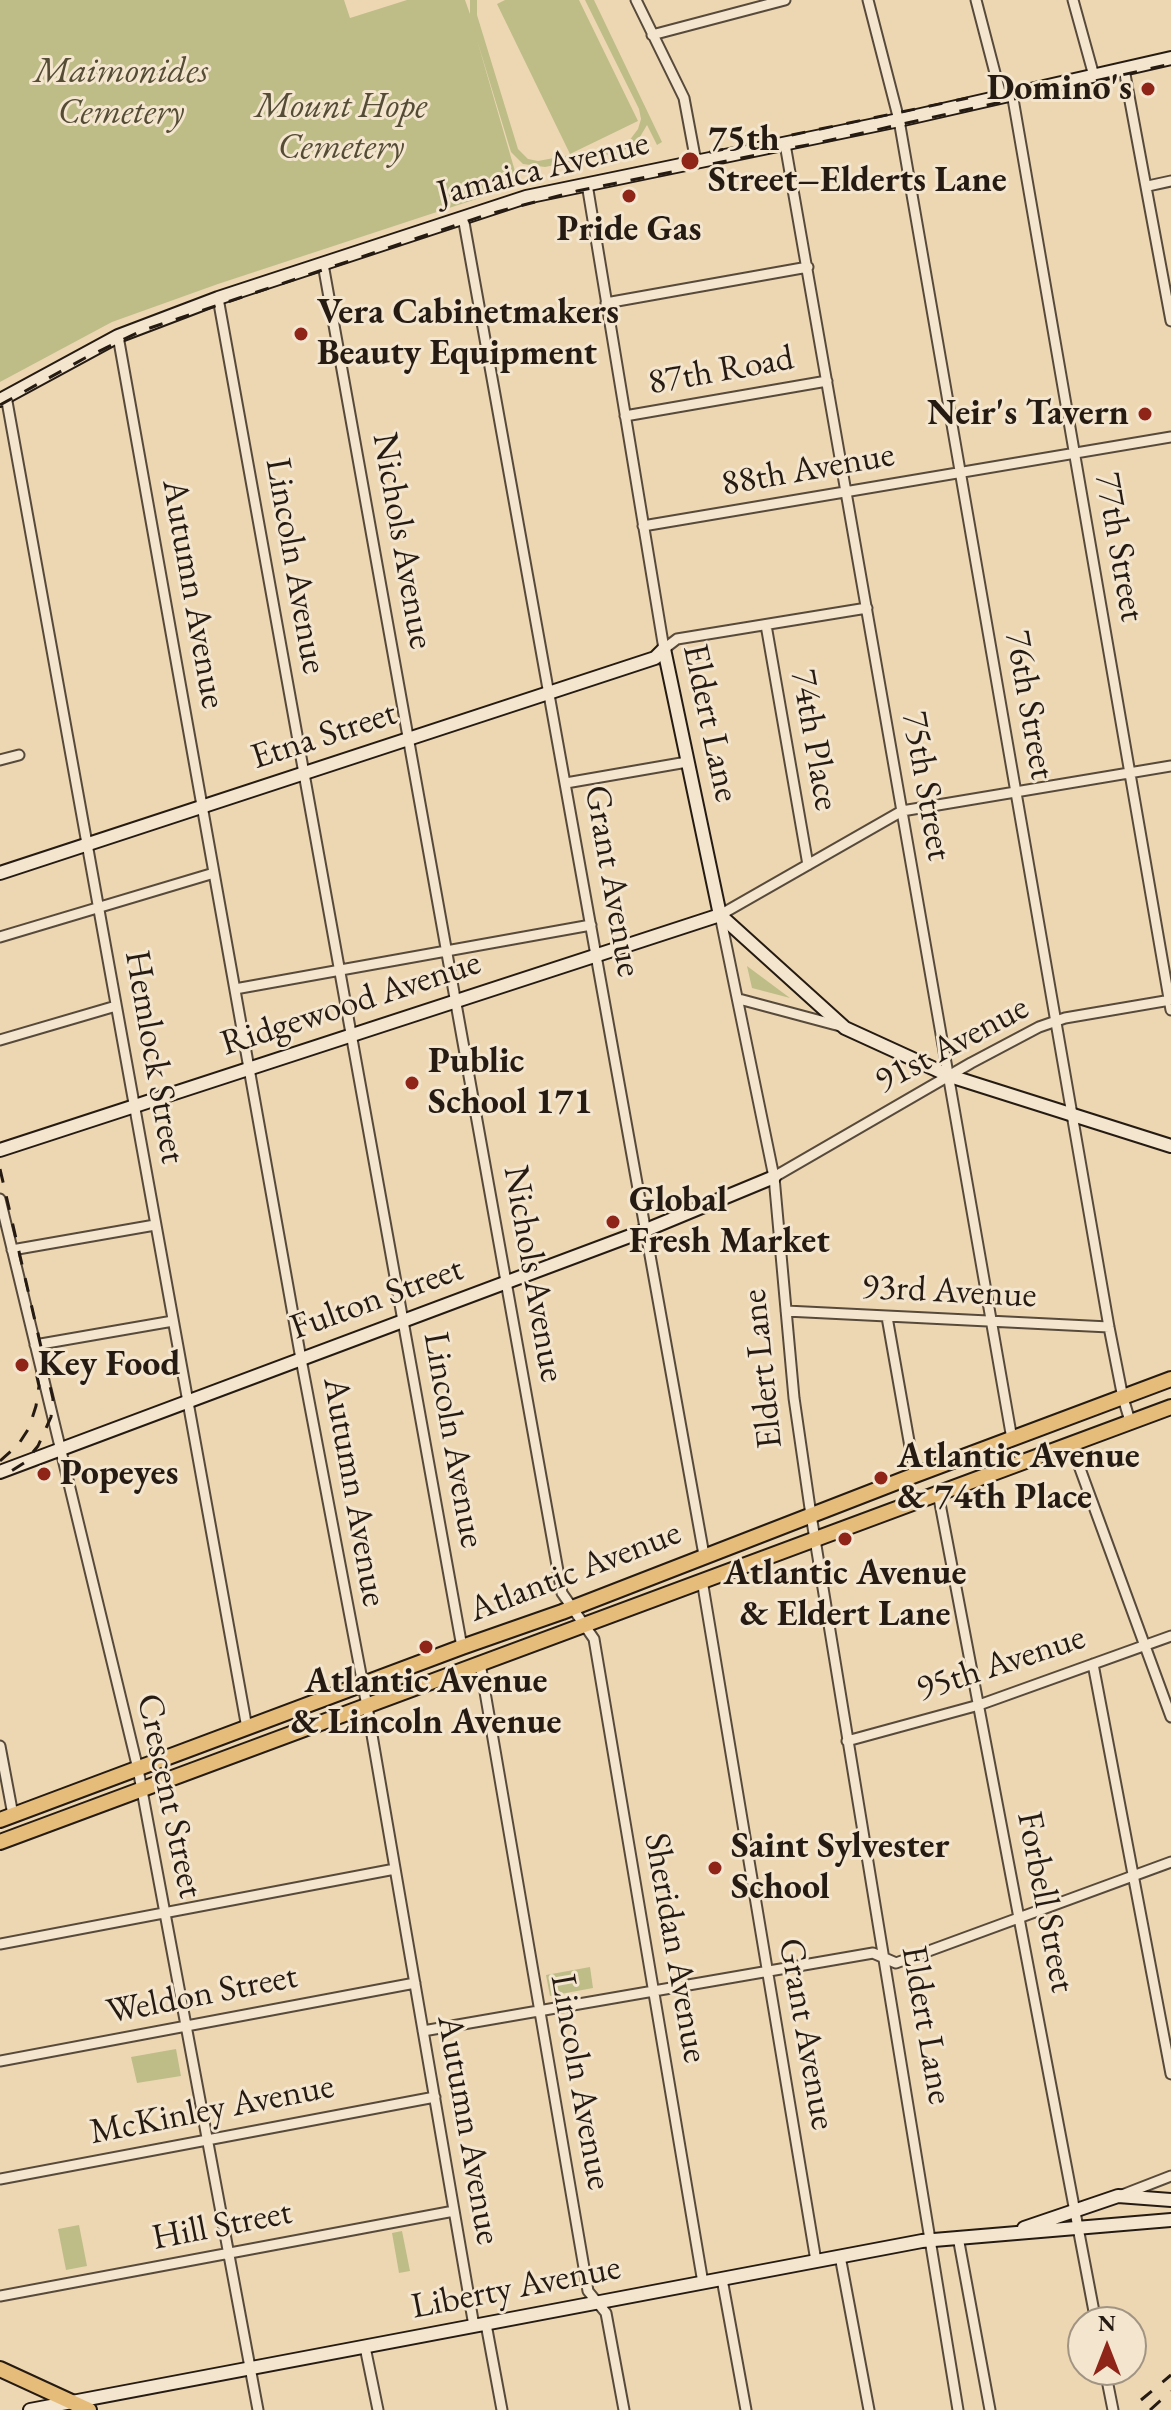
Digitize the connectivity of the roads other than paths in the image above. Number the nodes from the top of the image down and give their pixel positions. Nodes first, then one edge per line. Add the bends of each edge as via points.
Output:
1 (636, 0) edge
2 (785, 0) edge
3 (868, 0) edge
4 (976, 0) edge
5 (1073, 0) edge
6 (758, 3) edge
7 (652, 35) junction
8 (1171, 58) edge
9 (1124, 69) junction
10 (1094, 76) junction
11 (1007, 94) junction
12 (899, 120) junction
13 (785, 144) junction
14 (696, 162) junction
15 (1171, 181) edge
16 (587, 184) junction
17 (1148, 186) junction
18 (463, 217) junction
19 (323, 264) junction
20 (808, 267) junction
21 (218, 298) junction
22 (1169, 298) edge
23 (606, 303) junction
24 (1171, 321) edge
25 (118, 336) junction
26 (827, 381) junction
27 (3, 398) edge
28 (625, 416) junction
29 (1171, 437) edge
30 (1074, 452) junction
31 (960, 472) junction
32 (847, 492) junction
33 (643, 526) junction
34 (867, 608) junction
35 (766, 625) junction
36 (664, 649) junction
37 (550, 693) junction
38 (409, 739) junction
39 (19, 755) dead end
40 (0, 760) edge
41 (687, 762) junction
42 (1171, 766) edge
43 (1130, 773) junction
44 (304, 774) junction
45 (566, 783) junction
46 (1016, 792) junction
47 (202, 807) junction
48 (902, 811) junction
49 (87, 845) junction
50 (808, 865) junction
51 (0, 873) edge
52 (214, 873) junction
53 (99, 907) junction
54 (720, 915) junction
55 (591, 925) junction
56 (0, 937) edge
57 (447, 951) junction
58 (597, 955) junction
59 (339, 970) junction
60 (235, 989) junction
61 (739, 999) junction
62 (456, 1001) junction
63 (1170, 1003) edge
64 (116, 1006) junction
65 (1056, 1021) junction
66 (845, 1028) junction
67 (351, 1035) junction
68 (0, 1040) edge
69 (249, 1069) junction
70 (950, 1076) junction
71 (134, 1106) junction
72 (1072, 1113) junction
73 (1171, 1146) edge
74 (0, 1150) edge
75 (774, 1177) junction
76 (0, 1199) edge
77 (155, 1225) junction
78 (646, 1230) junction
79 (12, 1250) junction
80 (507, 1282) junction
81 (786, 1311) junction
82 (887, 1317) junction
83 (173, 1321) junction
84 (403, 1321) junction
85 (990, 1322) junction
86 (1109, 1327) junction
87 (35, 1345) junction
88 (301, 1359) junction
89 (1171, 1379) edge
90 (1123, 1398) junction
91 (187, 1402) junction
92 (1171, 1407) edge
93 (1130, 1421) junction
94 (1012, 1439) junction
95 (1071, 1444) junction
96 (59, 1450) junction
97 (0, 1472) edge
98 (915, 1475) junction
99 (938, 1493) junction
100 (811, 1515) junction
101 (815, 1538) junction
102 (704, 1555) junction
103 (702, 1580) junction
104 (573, 1608) junction
105 (586, 1625) junction
106 (1171, 1636) edge
107 (1144, 1645) junction
108 (462, 1647) junction
109 (480, 1663) junction
110 (1093, 1664) junction
111 (361, 1685) junction
112 (979, 1705) junction
113 (367, 1706) junction
114 (1171, 1717) edge
115 (247, 1728) junction
116 (847, 1741) junction
117 (0, 1746) edge
118 (138, 1769) junction
119 (142, 1790) junction
120 (7, 1818) edge
121 (0, 1842) edge
122 (1171, 1862) edge
123 (395, 1869) junction
124 (1134, 1876) junction
125 (165, 1913) junction
126 (1020, 1918) junction
127 (0, 1944) edge
128 (884, 1958) junction
129 (767, 1972) junction
130 (415, 1983) junction
131 (654, 1991) junction
132 (539, 2010) junction
133 (186, 2027) junction
134 (423, 2031) junction
135 (0, 2061) edge
136 (1171, 2074) edge
137 (435, 2097) junction
138 (207, 2140) junction
139 (1171, 2176) edge
140 (0, 2179) edge
141 (1118, 2196) junction
142 (1171, 2200) edge
143 (454, 2211) junction
144 (1075, 2212) junction
145 (1171, 2220) edge
146 (1078, 2228) junction
147 (1014, 2232) junction
148 (958, 2237) junction
149 (932, 2240) junction
150 (228, 2253) junction
151 (840, 2256) junction
152 (816, 2261) junction
153 (722, 2279) junction
154 (703, 2283) junction
155 (0, 2296) edge
156 (597, 2303) junction
157 (1093, 2306) edge
158 (480, 2325) junction
159 (365, 2347) junction
160 (250, 2368) junction
161 (0, 2369) edge
162 (1108, 2386) edge
163 (71, 2403) junction
164 (30, 2410) edge
165 (89, 2410) edge
166 (258, 2410) edge
167 (378, 2410) edge
168 (502, 2410) edge
169 (624, 2410) edge
170 (746, 2410) edge
171 (869, 2410) edge
172 (958, 2410) edge
173 (990, 2410) edge
174 (1113, 2410) edge

1 - 7 street
2 - 6 street
3 - 12 street, 76th Street
4 - 11 street, 77th Street
5 - 10 street
6 - 7 street
7 - 14 street via 684,98
8 - 9 main road, Jamaica Avenue
9 - 10 main road, Jamaica Avenue
9 - 17 street
10 - 11 main road, Jamaica Avenue
11 - 12 main road, Jamaica Avenue
11 - 30 street, 77th Street
12 - 13 main road, Jamaica Avenue
12 - 31 street, 76th Street
13 - 14 main road, Jamaica Avenue
13 - 20 street, 75th Street
14 - 16 main road, Jamaica Avenue
15 - 17 street
16 - 18 main road, Jamaica Avenue
16 - 23 street, Eldert Lane
17 - 22 street
18 - 19 main road, Jamaica Avenue
18 - 37 street, Grant Avenue
19 - 21 main road, Jamaica Avenue
19 - 38 street, Nichols Avenue
20 - 23 street
20 - 26 street, 75th Street
21 - 25 main road, Jamaica Avenue
21 - 44 street, Lincoln Avenue
22 - 24 street
23 - 28 street, Eldert Lane
25 - 27 main road, Jamaica Avenue
25 - 47 street, Autumn Avenue
26 - 28 street, 87th Road
26 - 32 street, 75th Street
27 - 49 street, Hemlock Street
28 - 33 street, Eldert Lane
29 - 30 street, 88th Avenue
30 - 31 street, 88th Avenue
30 - 43 street, 77th Street
31 - 32 street, 88th Avenue
31 - 46 street, 76th Street
32 - 33 street, 88th Avenue
32 - 34 street, 75th Street
33 - 36 street, Eldert Lane
34 - 35 street
34 - 48 street, 75th Street
35 - 36 street via 677,639
35 - 50 street, 74th Place
36 - 37 main road, Etna Street via 655,658
36 - 41 main road, Eldert Lane
37 - 38 main road, Etna Street
37 - 45 street, Grant Avenue
38 - 44 main road, Etna Street
38 - 57 street, Nichols Avenue
39 - 40 street
41 - 45 street
41 - 54 main road, Eldert Lane
42 - 43 street
43 - 46 street
43 - 63 street, 77th Street
44 - 47 main road, Etna Street
44 - 59 street, Lincoln Avenue
45 - 55 street, Grant Avenue
46 - 48 street
46 - 65 street, 76th Street
47 - 49 main road, Etna Street
47 - 52 street, Autumn Avenue
48 - 50 street
48 - 70 street, 75th Street
49 - 51 main road, Etna Street
49 - 53 street, Hemlock Street
50 - 54 street
52 - 53 street
52 - 60 street, Autumn Avenue
53 - 56 street
53 - 64 street, Hemlock Street
54 - 58 main road, Ridgewood Avenue
54 - 61 street, Eldert Lane
54 - 66 main road
55 - 57 street
55 - 58 street, Grant Avenue
57 - 59 street
57 - 62 street, Nichols Avenue
58 - 62 main road, Ridgewood Avenue
58 - 78 street, Grant Avenue
59 - 60 street
59 - 67 street, Lincoln Avenue
60 - 69 street, Autumn Avenue
61 - 66 street
61 - 75 street, Eldert Lane
62 - 67 main road, Ridgewood Avenue
62 - 80 street, Nichols Avenue
63 - 65 street, 91st Avenue
64 - 68 street
64 - 71 street, Hemlock Street
65 - 70 street, 91st Avenue
65 - 72 street, 76th Street
66 - 70 main road
67 - 69 main road, Ridgewood Avenue
67 - 84 street, Lincoln Avenue
69 - 71 main road, Ridgewood Avenue
69 - 88 street, Autumn Avenue
70 - 72 main road
70 - 75 street, 91st Avenue
70 - 85 street, 75th Street
71 - 74 main road, Ridgewood Avenue
71 - 77 street, Hemlock Street
72 - 73 main road
72 - 86 street, 76th Street
75 - 78 main road, Fulton Street
75 - 81 street, Eldert Lane
76 - 79 street, Crescent Street
77 - 79 street
77 - 83 street, Hemlock Street
78 - 80 main road, Fulton Street
78 - 102 street, Grant Avenue
79 - 87 street, Crescent Street
80 - 84 main road, Fulton Street
80 - 104 street, Nichols Avenue via 562,1593
81 - 82 street, 93rd Avenue
81 - 100 street, Eldert Lane
82 - 85 street, 93rd Avenue
82 - 98 street
83 - 87 street
83 - 91 street, Hemlock Street
84 - 88 main road, Fulton Street
84 - 108 street, Lincoln Avenue
85 - 86 street, 93rd Avenue
85 - 94 street, 75th Street
86 - 90 street, 76th Street
87 - 96 street, Crescent Street
88 - 91 main road, Fulton Street
88 - 111 street, Autumn Avenue
89 - 90 main road, Atlantic Avenue
90 - 93 street, 76th Street
90 - 94 main road, Atlantic Avenue
91 - 96 main road, Fulton Street
91 - 115 street, Hemlock Street
92 - 93 main road, Atlantic Avenue
93 - 95 main road, Atlantic Avenue
94 - 98 main road, Atlantic Avenue
95 - 99 main road, Atlantic Avenue
95 - 107 street
96 - 97 main road, Fulton Street
96 - 118 street, Crescent Street
98 - 100 main road, Atlantic Avenue
99 - 101 main road, Atlantic Avenue
99 - 112 street, Forbell Street
100 - 101 street, Eldert Lane
100 - 102 main road, Atlantic Avenue
101 - 103 main road, Atlantic Avenue
101 - 116 street, Eldert Lane
102 - 104 main road, Atlantic Avenue
103 - 105 main road, Atlantic Avenue
103 - 129 street, Grant Avenue
104 - 105 street, Nichols Avenue
104 - 108 main road, Atlantic Avenue
105 - 109 main road, Atlantic Avenue
105 - 131 street, Sheridan Avenue via 594,1639
106 - 107 street, 95th Avenue
107 - 110 street, 95th Avenue
107 - 114 street
108 - 111 main road, Atlantic Avenue
109 - 113 main road, Atlantic Avenue
109 - 132 street, Lincoln Avenue
110 - 112 street, 95th Avenue
110 - 124 street
111 - 113 street, Autumn Avenue
111 - 115 main road, Atlantic Avenue
112 - 116 street, 95th Avenue
112 - 126 street, Forbell Street
113 - 119 main road, Atlantic Avenue
113 - 123 street, Autumn Avenue
115 - 118 main road, Atlantic Avenue
116 - 128 street, Eldert Lane
117 - 120 street
118 - 119 street, Crescent Street
118 - 120 main road, Atlantic Avenue
119 - 121 main road, Atlantic Avenue
119 - 125 street, Crescent Street
122 - 124 street
123 - 125 street
123 - 130 street, Autumn Avenue
124 - 126 street
124 - 136 street
125 - 127 street
125 - 133 street, Crescent Street
126 - 128 street via 896,1963
126 - 144 street, Forbell Street
128 - 129 street via 873,1953
128 - 149 street, Eldert Lane
129 - 131 street
129 - 152 street, Grant Avenue
130 - 133 street, Weldon Street
130 - 134 street, Autumn Avenue
131 - 132 street
131 - 154 street, Sheridan Avenue
132 - 134 street
132 - 156 street, Lincoln Avenue via 588,2291
133 - 135 street, Weldon Street
133 - 138 street, Crescent Street
134 - 137 street, Autumn Avenue
137 - 138 street, McKinley Avenue
137 - 143 street, Autumn Avenue
138 - 140 street, McKinley Avenue
138 - 150 street, Crescent Street
139 - 141 street
141 - 142 main road
141 - 144 main road, Liberty Avenue
143 - 150 street, Hill Street
143 - 158 street, Autumn Avenue
144 - 146 street, Forbell Street
144 - 147 main road, Liberty Avenue
145 - 146 main road, Liberty Avenue
146 - 147 main road, Liberty Avenue
146 - 157 street, Forbell Street
147 - 148 main road, Liberty Avenue
148 - 149 main road, Liberty Avenue
148 - 173 street
149 - 151 main road, Liberty Avenue
149 - 172 street, Eldert Lane
150 - 155 street, Hill Street
150 - 160 street, Crescent Street
151 - 152 main road, Liberty Avenue
151 - 171 street
152 - 153 main road, Liberty Avenue
153 - 154 main road, Liberty Avenue
153 - 170 street
154 - 156 main road, Liberty Avenue
156 - 158 main road, Liberty Avenue
156 - 169 street, Lincoln Avenue via 606,2313
158 - 159 main road, Liberty Avenue
158 - 168 street, Autumn Avenue
159 - 160 main road, Liberty Avenue
159 - 167 street
160 - 163 main road, Liberty Avenue
160 - 166 street, Crescent Street
161 - 163 main road
162 - 174 street
163 - 164 main road, Liberty Avenue
163 - 165 main road

